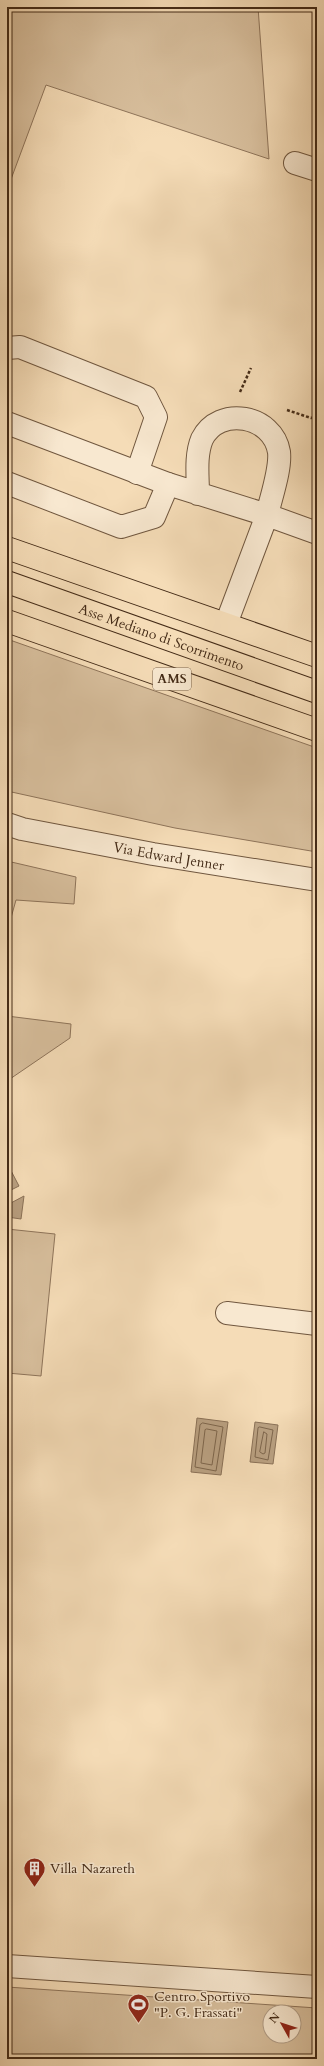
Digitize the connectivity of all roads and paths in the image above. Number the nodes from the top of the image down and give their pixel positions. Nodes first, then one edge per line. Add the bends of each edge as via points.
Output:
1 (295, 163) dead end
2 (317, 170) edge
3 (7, 348) edge
4 (7, 423) edge
5 (137, 473) junction
6 (7, 484) edge
7 (168, 484) junction
8 (198, 494) junction
9 (267, 515) junction
10 (317, 533) edge
11 (7, 548) edge
12 (7, 582) edge
13 (7, 621) edge
14 (226, 624) junction
15 (317, 656) edge
16 (317, 692) edge
17 (317, 730) edge
18 (12, 828) edge
19 (317, 880) edge
20 (227, 1313) dead end
21 (317, 1324) edge
22 (7, 1966) edge
23 (317, 1987) edge

1 - 2 street
3 - 5 street via 20,347 146,397 156,417
4 - 5 street
5 - 7 street
6 - 7 street via 121,527 154,517
7 - 8 street
8 - 9 street
8 - 9 street via 198,456 203,438 216,424 224,420 254,420 270,433 278,450 279,461
9 - 10 street
9 - 14 street
11 - 14 highway
12 - 16 highway, Asse Mediano di Scorrimento / AMS
13 - 17 highway, AMS
14 - 15 highway
18 - 19 street, Via Edward Jenner
20 - 21 street
22 - 23 street

